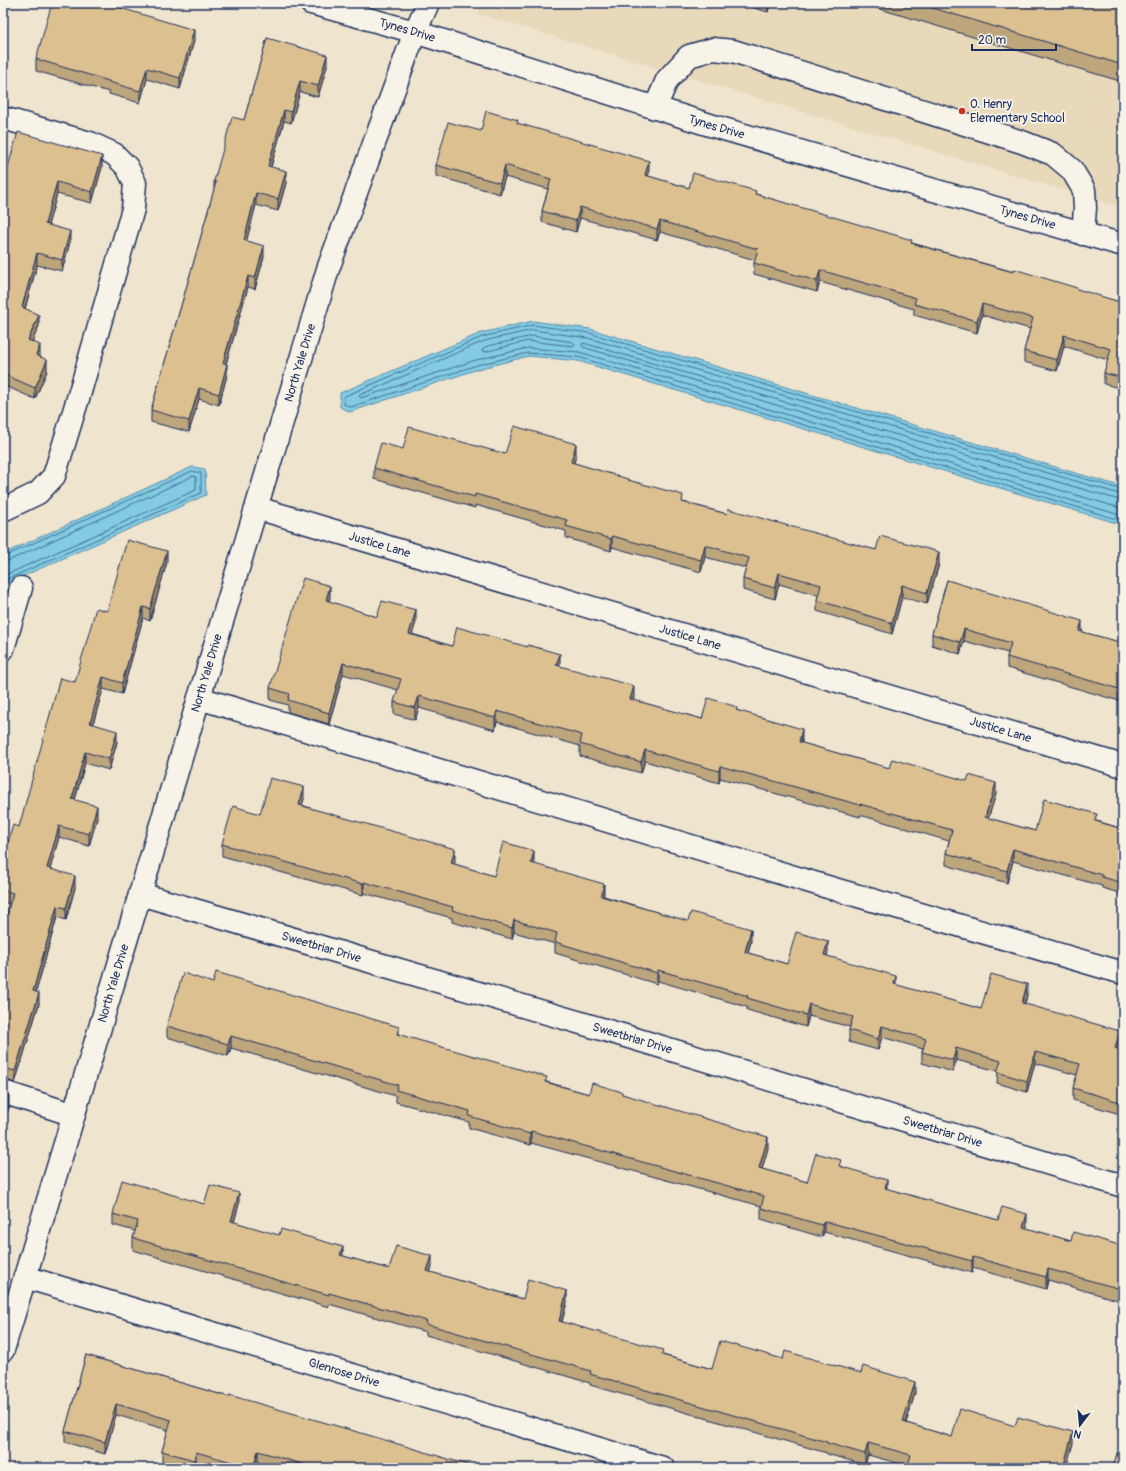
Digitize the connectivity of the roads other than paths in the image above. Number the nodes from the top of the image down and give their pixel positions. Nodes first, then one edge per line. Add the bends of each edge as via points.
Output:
1 (311, 3) edge
2 (428, 3) edge
3 (414, 32) junction
4 (655, 108) junction
5 (3, 118) edge
6 (1083, 234) junction
7 (1123, 245) edge
8 (257, 508) junction
9 (3, 510) edge
10 (21, 588) dead end
11 (3, 649) edge
12 (199, 698) junction
13 (1123, 766) edge
14 (140, 894) junction
15 (1123, 973) edge
16 (3, 1092) edge
17 (74, 1116) junction
18 (1123, 1186) edge
19 (25, 1277) junction
20 (3, 1350) edge
21 (663, 1468) edge

1 - 3 street, Tynes Drive
2 - 3 street, North Yale Drive
3 - 4 street, Tynes Drive
3 - 8 street, North Yale Drive via 328,269
4 - 6 street, Tynes Drive
4 - 6 street via 667,80 689,56 713,49 733,51 1053,154 1072,170 1084,190
5 - 9 street via 90,142 114,154 127,167 135,183 133,209 54,476 38,493
6 - 7 street, Tynes Drive
8 - 12 street, North Yale Drive
8 - 13 street, Justice Lane
10 - 11 street
12 - 14 street, North Yale Drive
12 - 15 street
14 - 17 street, North Yale Drive
14 - 18 street, Sweetbriar Drive
16 - 17 street
17 - 19 street, North Yale Drive
19 - 20 street, North Yale Drive
19 - 21 street, Glenrose Drive

